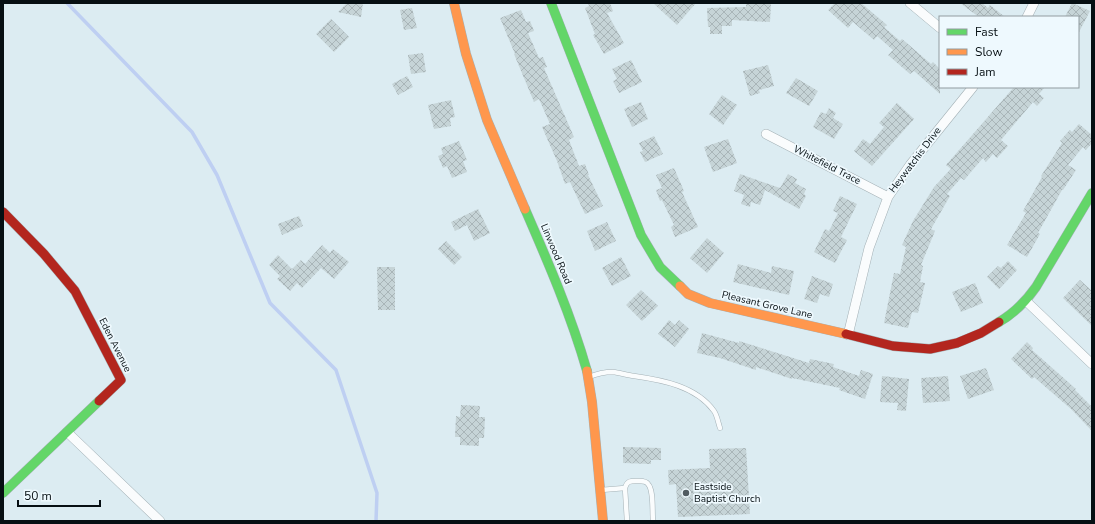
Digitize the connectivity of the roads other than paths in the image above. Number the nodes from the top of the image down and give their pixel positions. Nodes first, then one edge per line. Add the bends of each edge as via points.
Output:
1 (454, 3) edge
2 (551, 3) edge
3 (910, 3) edge
4 (1034, 3) edge
5 (1028, 16) edge
6 (939, 27) edge
7 (972, 88) edge
8 (766, 134) dead end
9 (1092, 193) edge
10 (888, 197) junction
11 (3, 212) edge
12 (1026, 301) junction
13 (848, 334) junction
14 (1092, 364) edge
15 (588, 377) junction
16 (720, 428) dead end
17 (67, 432) junction
18 (625, 488) junction
19 (601, 490) junction
20 (3, 493) edge
21 (160, 521) edge
22 (603, 521) edge
23 (627, 521) edge
24 (653, 521) edge

1 - 15 street, Linwood Road via 466,54 487,120 555,279 577,337
2 - 13 street, Pleasant Grove Lane via 641,235 666,274 688,294 710,303
3 - 6 street
4 - 5 street
7 - 10 street, Heywatchis Drive via 910,165
8 - 10 street, Whitefield Trace
9 - 12 street, Pleasant Grove Lane
10 - 13 street, Heywatchis Drive via 869,248
11 - 17 street, Eden Avenue via 44,254 74,291 121,380
12 - 13 street, Pleasant Grove Lane via 1008,317 981,333 957,343 930,349 893,346
12 - 14 street
15 - 16 lane via 613,372 678,385 710,406 715,412
15 - 19 street, Linwood Road
17 - 20 street, Eden Avenue
17 - 21 street
18 - 19 lane
18 - 23 lane
18 - 24 lane via 630,481 648,483 651,490
19 - 22 street, Linwood Road

